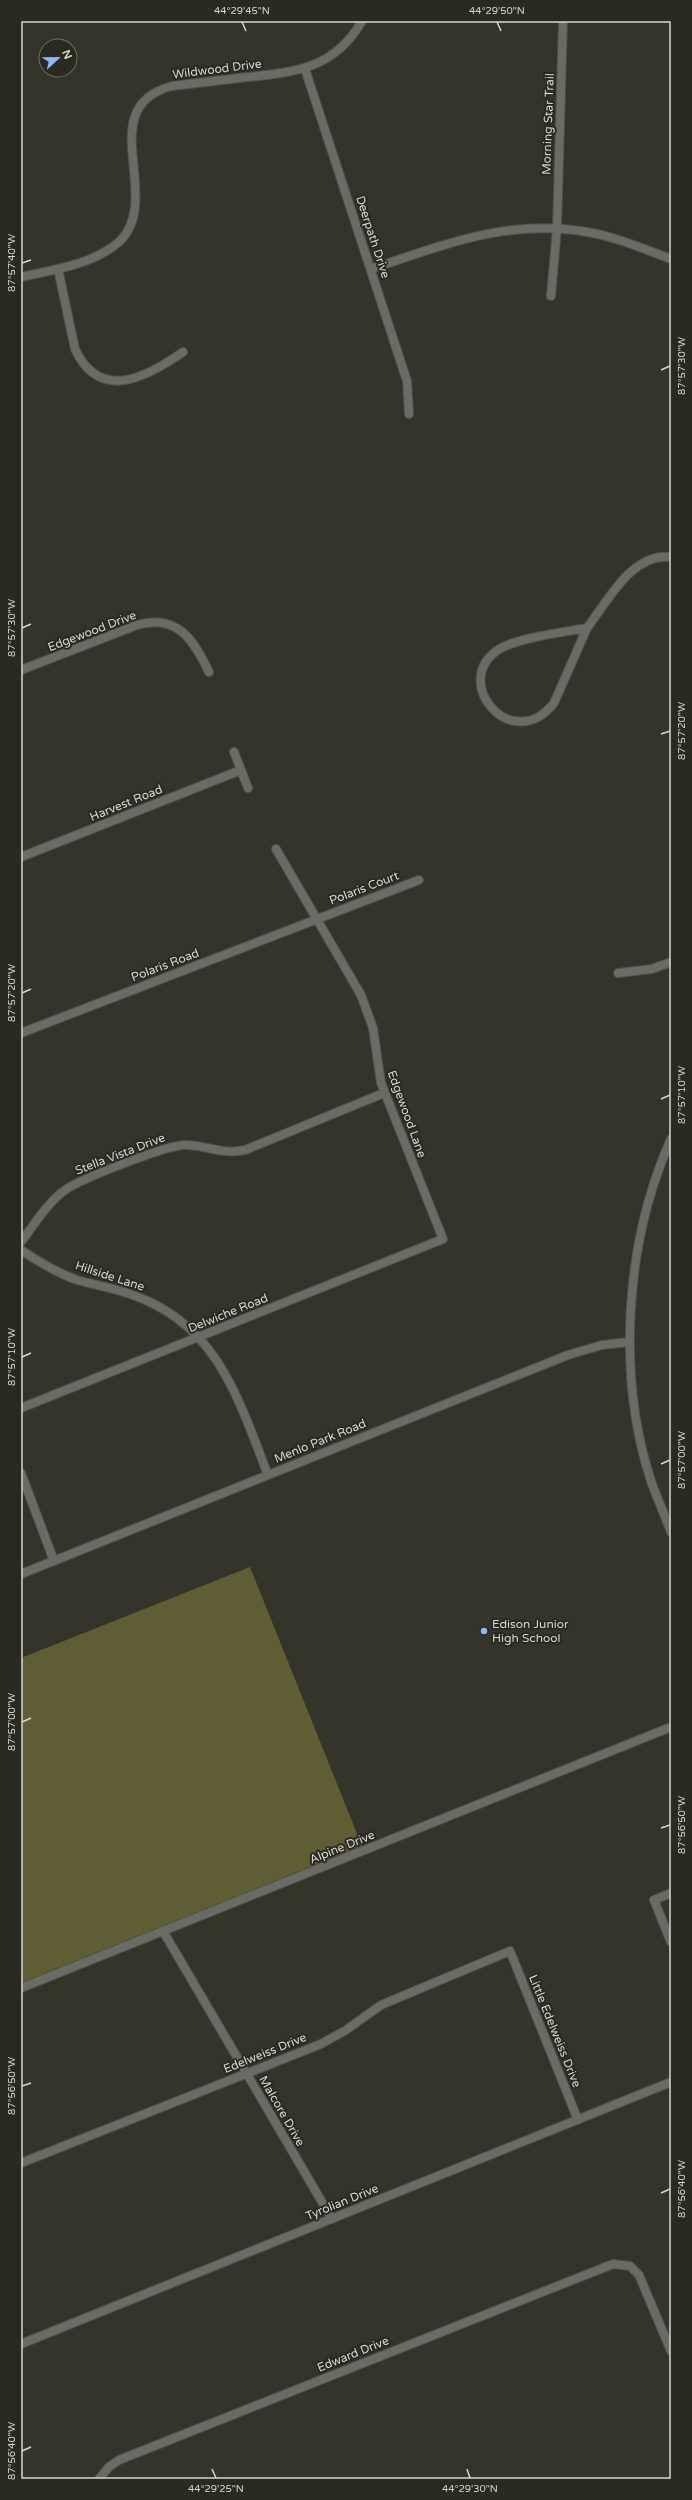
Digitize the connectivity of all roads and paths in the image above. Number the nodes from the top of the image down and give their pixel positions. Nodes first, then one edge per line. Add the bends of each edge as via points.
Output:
1 (362, 21) edge
2 (563, 21) edge
3 (305, 69) junction
4 (556, 228) junction
5 (671, 259) edge
6 (58, 269) junction
7 (371, 269) junction
8 (21, 277) edge
9 (551, 296) dead end
10 (183, 352) dead end
11 (409, 414) dead end
12 (671, 557) edge
13 (587, 628) junction
14 (21, 670) edge
15 (209, 672) dead end
16 (234, 752) dead end
17 (241, 770) junction
18 (248, 788) dead end
19 (276, 849) dead end
20 (21, 857) edge
21 (419, 880) dead end
22 (317, 919) junction
23 (671, 962) edge
24 (618, 973) dead end
25 (21, 1033) edge
26 (384, 1093) junction
27 (671, 1139) edge
28 (443, 1239) joint
29 (21, 1242) edge
30 (21, 1250) edge
31 (198, 1337) junction
32 (630, 1342) junction
33 (21, 1408) edge
34 (21, 1473) edge
35 (268, 1475) junction
36 (671, 1532) edge
37 (54, 1561) junction
38 (21, 1574) edge
39 (671, 1727) edge
40 (671, 1893) edge
41 (163, 1932) junction
42 (671, 1942) edge
43 (510, 1951) joint
44 (21, 1988) edge
45 (246, 2074) junction
46 (671, 2082) edge
47 (578, 2120) junction
48 (21, 2163) edge
49 (332, 2219) junction
50 (21, 2344) edge
51 (671, 2351) edge
52 (99, 2479) edge

1 - 3 street, Wildwood Drive via 350,40 338,51 326,60
2 - 4 street, Morning Star Trail
3 - 6 street, Wildwood Drive via 172,86 148,97 140,106 132,126 135,200 131,223 120,240 103,253
3 - 7 street, Deerpath Drive
4 - 5 street via 614,239
4 - 7 street via 510,229 484,233
4 - 9 street, Morning Star Trail
6 - 8 street, Wildwood Drive
6 - 10 street via 76,349 80,359 92,372 111,380 131,380 155,371
7 - 11 street, Deerpath Drive via 407,381
12 - 13 street via 652,557 635,567
13 - 13 street via 515,643 498,650 487,661 481,684 491,708 503,718 520,722 539,718 548,711 554,703
14 - 15 street, Edgewood Drive via 137,625 153,622 173,626 190,637
16 - 17 street
17 - 18 street
17 - 20 street, Harvest Road
19 - 22 street, Edgewood Lane
21 - 22 street, Polaris Court
22 - 25 street, Polaris Road
22 - 26 street, Edgewood Lane via 369,1011
23 - 24 street via 652,969
26 - 28 street, Edgewood Lane
26 - 29 street, Stella Vista Drive via 245,1150 223,1152 195,1146 174,1146 74,1184 56,1198
27 - 32 street via 654,1183 638,1249 633,1282
28 - 31 street, Delwiche Road
30 - 31 street, Hillside Lane via 57,1272 127,1292 151,1303 174,1317
31 - 33 street, Delwiche Road
31 - 35 street, Hillside Lane via 214,1355 233,1387
32 - 35 street, Menlo Park Road via 602,1345 568,1355
32 - 36 street via 636,1410 644,1451 652,1483
34 - 37 street
35 - 37 street, Menlo Park Road
37 - 38 street, Menlo Park Road
39 - 41 street, Alpine Drive
40 - 42 street via 654,1900
41 - 44 street, Alpine Drive
41 - 45 street, Malcore Drive
43 - 45 street, Edelweiss Drive via 381,2005 333,2038
43 - 47 street, Little Edelweiss Drive
45 - 48 street, Edelweiss Drive
45 - 49 street, Malcore Drive
46 - 47 street, Tyrolian Drive
47 - 49 street, Tyrolian Drive
49 - 50 street, Tyrolian Drive
51 - 52 street, Edward Drive via 641,2278 635,2270 622,2264 610,2265 119,2460

